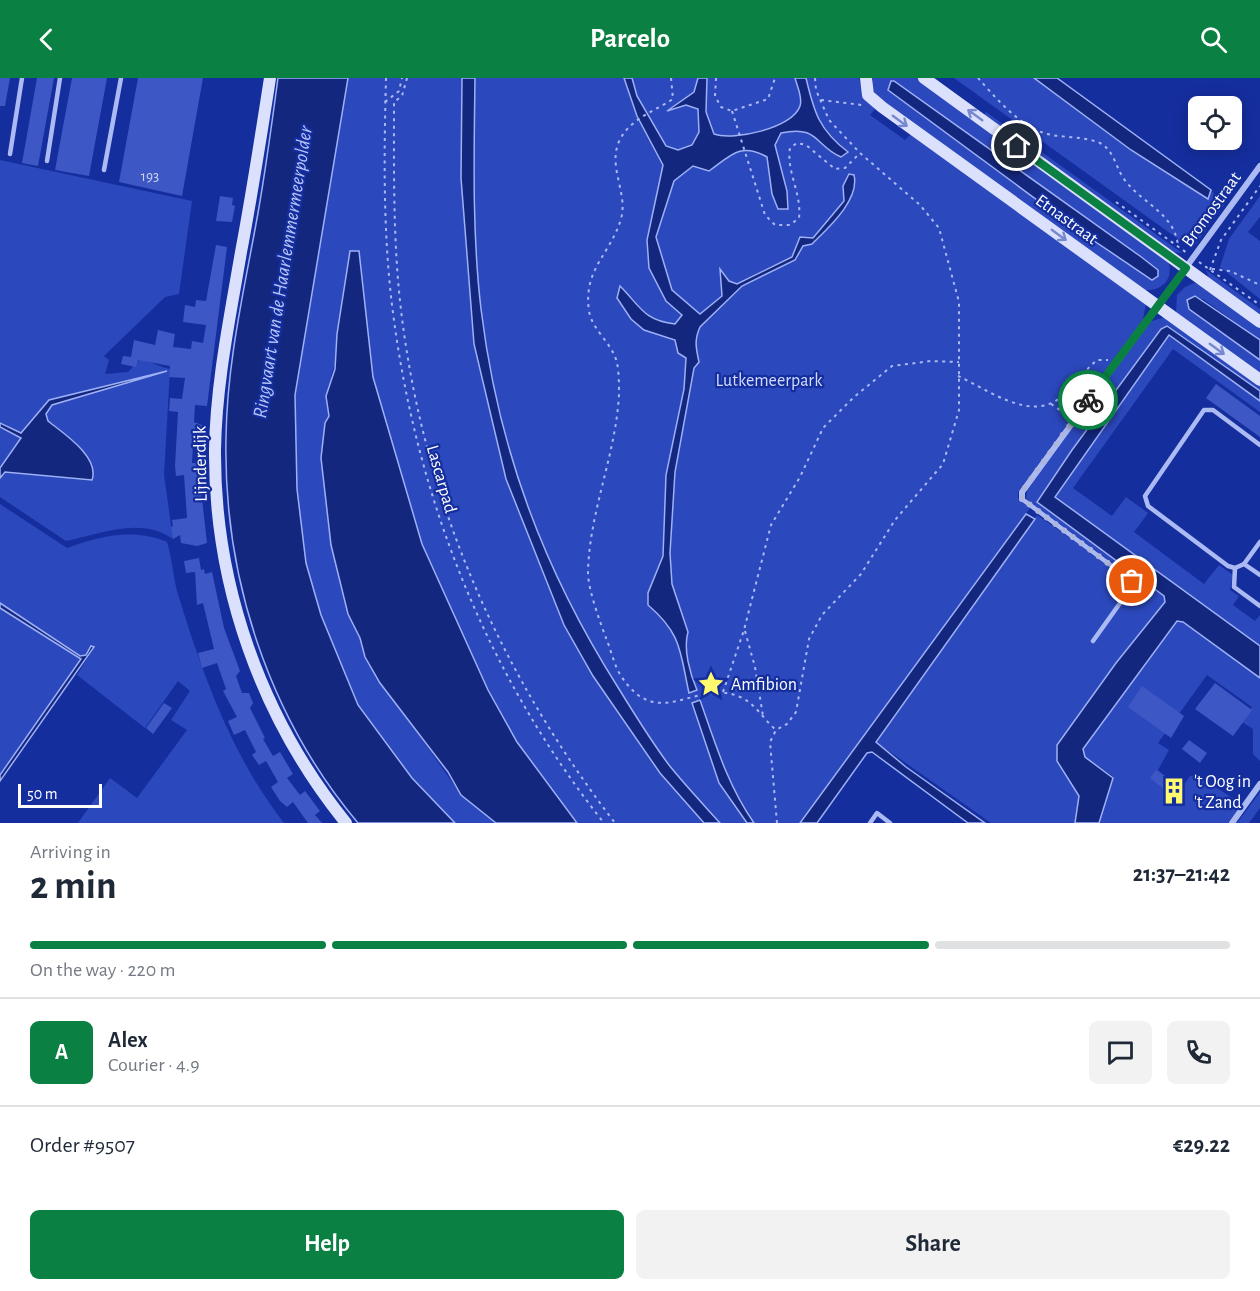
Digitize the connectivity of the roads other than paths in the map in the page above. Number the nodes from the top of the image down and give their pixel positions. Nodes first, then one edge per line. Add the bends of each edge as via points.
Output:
1 (22, 78) edge
2 (60, 78) edge
3 (121, 78) edge
4 (270, 78) edge
5 (866, 78) edge
6 (924, 78) edge
7 (10, 154) dead end
8 (47, 161) dead end
9 (1260, 166) edge
10 (105, 170) dead end
11 (1186, 268) junction
12 (1157, 306) junction
13 (1260, 322) edge
14 (1260, 380) edge
15 (1260, 445) edge
16 (1022, 499) joint
17 (1260, 542) edge
18 (1244, 564) junction
19 (1235, 568) junction
20 (1260, 575) edge
21 (1260, 606) edge
22 (1093, 641) dead end
23 (1260, 784) edge
24 (346, 823) edge
25 (870, 823) edge
26 (890, 823) edge
27 (1232, 823) edge

1 - 7 lane
2 - 8 lane
3 - 10 lane
4 - 24 street, Lijnderdijk via 224,351 216,428 217,492 235,603 257,676 296,751
5 -> 12 street, Etnastraat via 868,95 882,108
11 -> 6 street, Etnastraat
9 - 11 street, Bromostraat
11 - 12 street, Bromostraat
11 - 13 street, Etnastraat
12 -> 14 street, Etnastraat
12 - 16 street, Bromostraat via 1022,492
15 - 19 lane via 1214,410 1204,410 1145,496 1148,506
16 - 22 lane via 1132,581 1133,585
17 - 18 lane
18 - 19 lane
18 - 20 lane
19 - 21 lane via 1234,587
23 - 27 street
25 - 26 lane via 877,813

